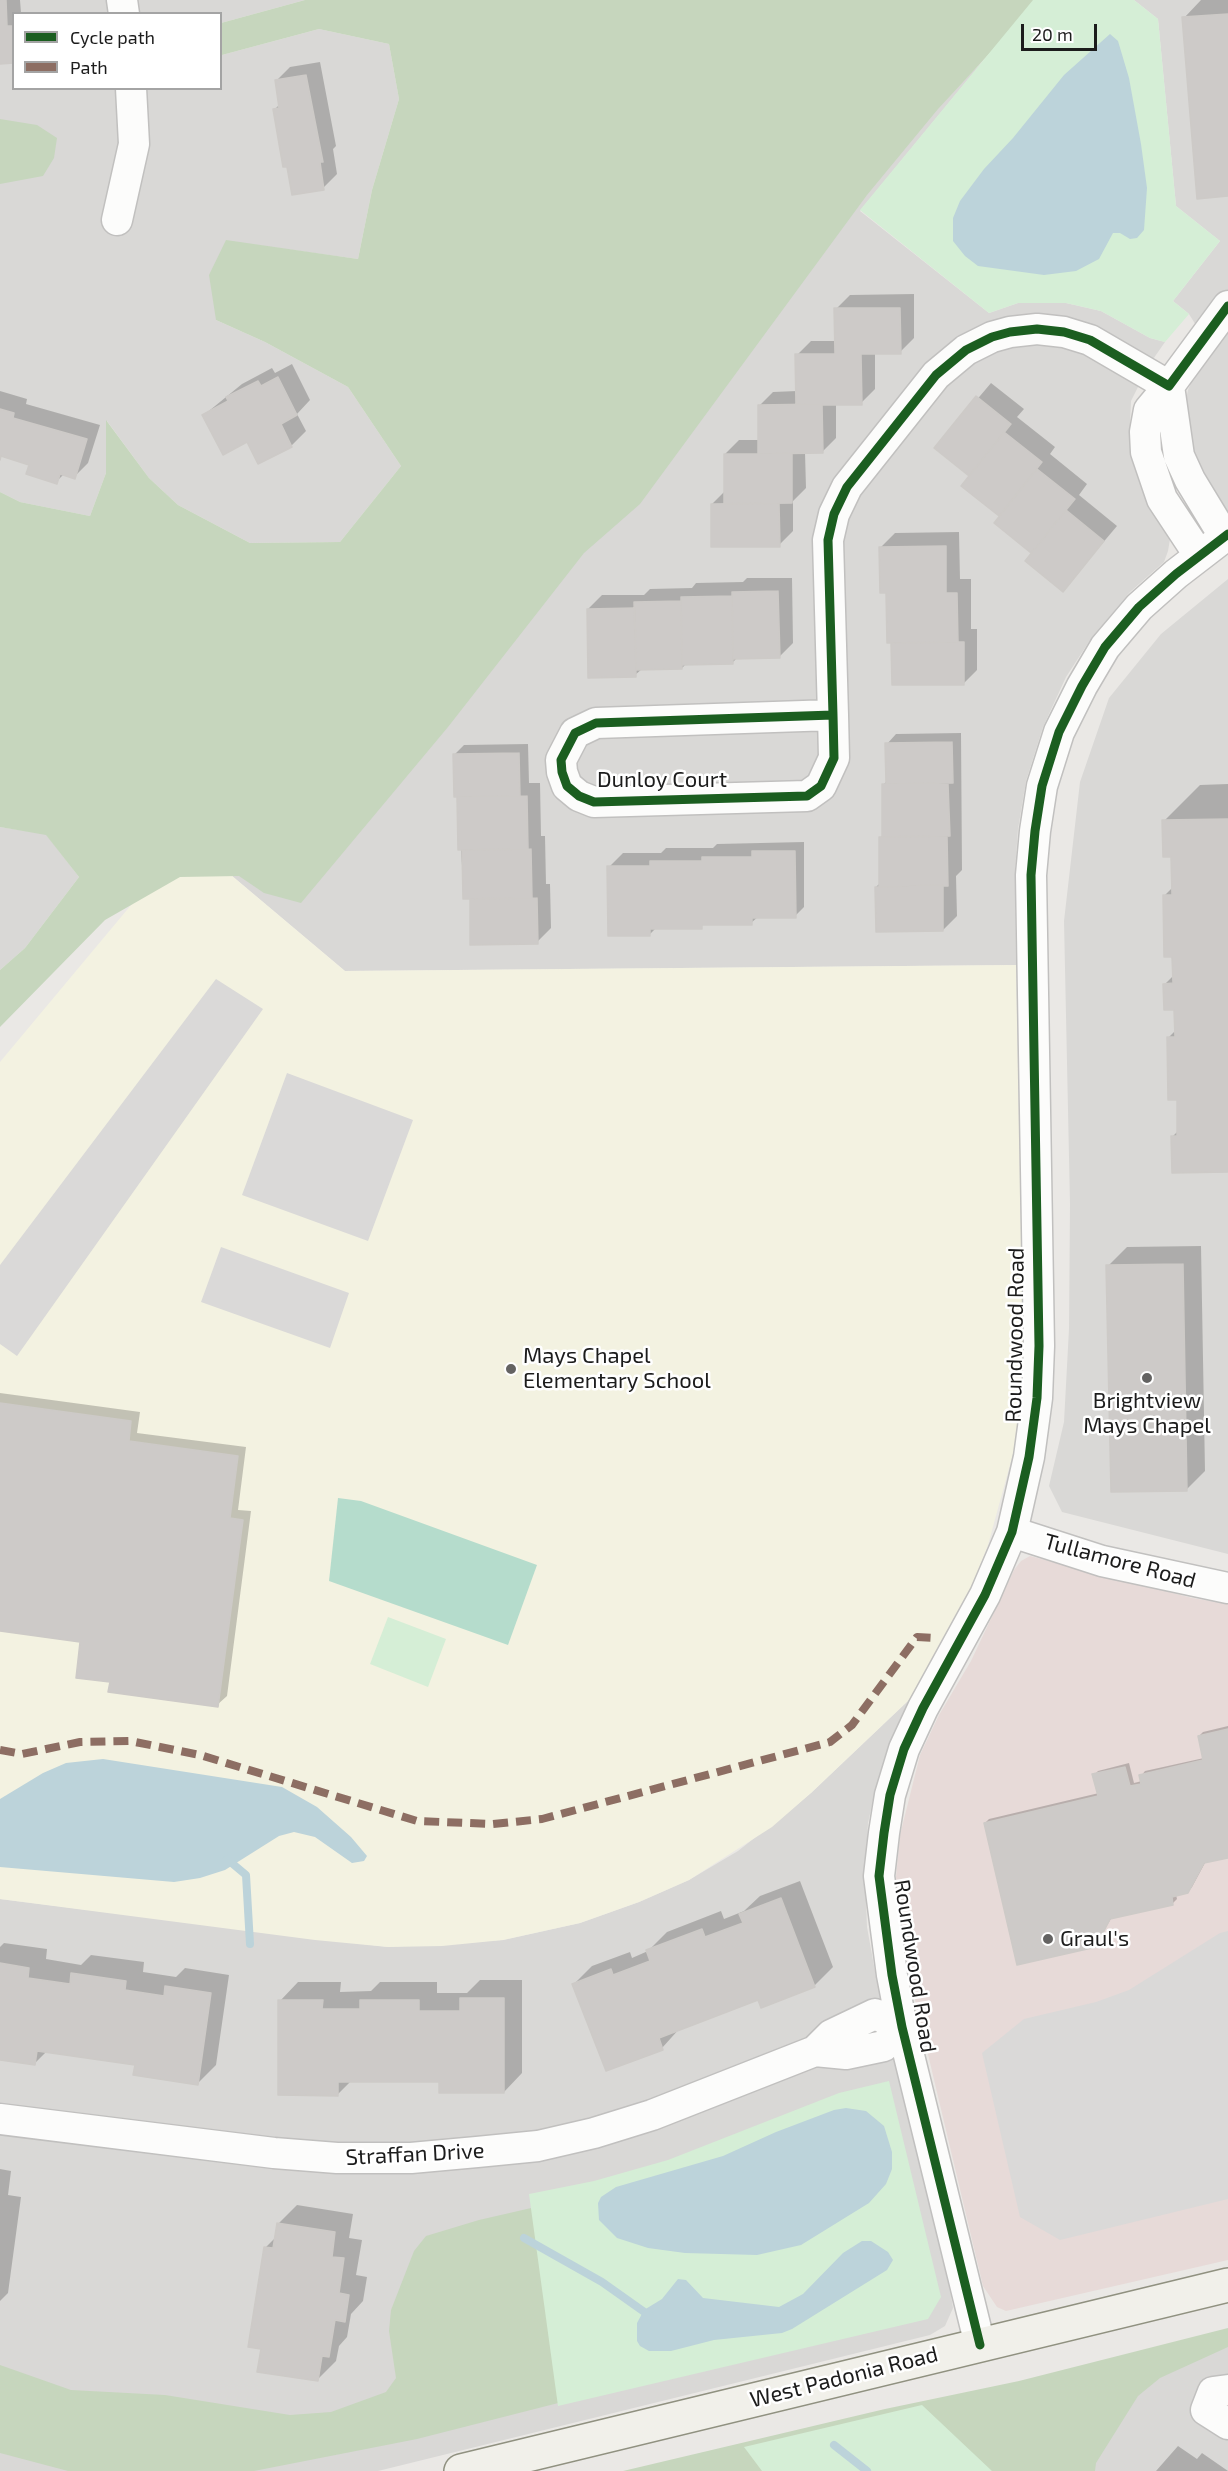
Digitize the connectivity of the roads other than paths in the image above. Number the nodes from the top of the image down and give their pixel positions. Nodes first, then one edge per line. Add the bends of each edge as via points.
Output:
1 (132, 90) edge
2 (117, 220) dead end
3 (1228, 306) edge
4 (1169, 386) junction
5 (1226, 535) edge
6 (1199, 555) junction
7 (833, 715) junction
8 (1012, 1532) junction
9 (1228, 1588) edge
10 (902, 2027) junction
11 (0, 2119) edge
12 (1228, 2284) edge
13 (980, 2345) junction
14 (1228, 2390) edge
15 (1228, 2424) edge
16 (461, 2471) edge

1 - 2 street via 134,144
3 - 4 street
4 - 5 street via 1179,456
4 - 6 street via 1149,410 1146,452 1162,499
4 - 7 street, Dunloy Court via 1090,340 1037,329 992,337 966,350 936,375 847,486 834,514 828,540
5 - 6 street, Roundwood Road
6 - 8 street, Roundwood Road via 1139,607 1105,647 1059,732 1042,786 1031,875 1037,1398
7 - 7 street, Dunloy Court via 834,759 821,786 807,796 594,802 567,786 562,772 561,760 574,733 597,723
8 - 9 street, Tullamore Road via 1102,1561
8 - 10 street, Roundwood Road via 986,1595 918,1718 890,1795 879,1876
10 - 11 street, Straffan Drive via 884,2046 846,2055 815,2051 704,2096 594,2133 538,2146 422,2157 337,2158
10 - 13 street, Roundwood Road
12 - 13 main road, West Padonia Road
13 - 16 main road, West Padonia Road
14 - 15 street via 1213,2392 1206,2410

